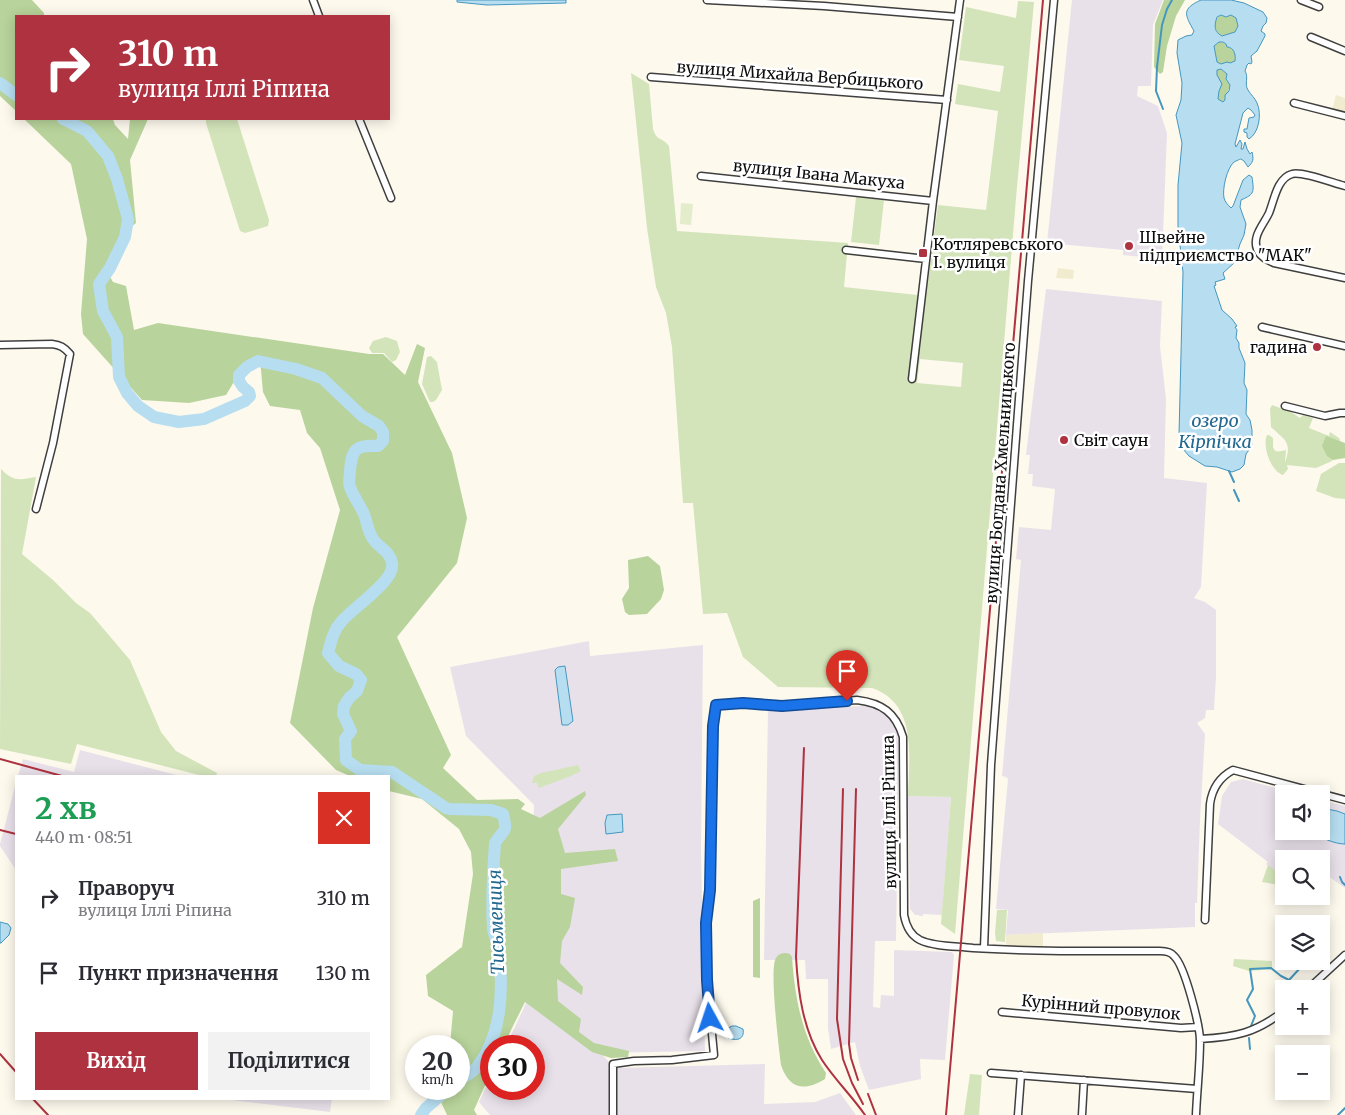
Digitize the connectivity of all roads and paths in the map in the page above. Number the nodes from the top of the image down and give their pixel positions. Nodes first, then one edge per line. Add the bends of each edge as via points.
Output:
1 (313, 0) edge
2 (707, 0) edge
3 (960, 0) edge
4 (1054, 0) edge
5 (1301, 0) edge
6 (1319, 7) dead end
7 (320, 15) edge
8 (958, 17) junction
9 (1312, 37) dead end
10 (1345, 51) edge
11 (651, 77) dead end
12 (947, 100) junction
13 (1294, 103) dead end
14 (1345, 116) edge
15 (359, 120) edge
16 (702, 176) dead end
17 (1345, 186) edge
18 (391, 198) dead end
19 (933, 201) junction
20 (846, 250) dead end
21 (926, 259) junction
22 (1345, 278) edge
23 (1262, 327) dead end
24 (0, 345) edge
25 (1345, 346) edge
26 (912, 379) dead end
27 (1286, 406) dead end
28 (1345, 413) edge
29 (36, 509) dead end
30 (1345, 800) edge
31 (1206, 920) dead end
32 (984, 948) junction
33 (1345, 955) edge
34 (1318, 980) edge
35 (1002, 1012) dead end
36 (1275, 1018) edge
37 (1198, 1027) junction
38 (1200, 1039) junction
39 (991, 1073) dead end
40 (1021, 1075) junction
41 (1084, 1080) junction
42 (1197, 1089) junction
43 (613, 1115) edge
44 (1018, 1115) edge
45 (1082, 1115) edge
46 (1196, 1115) edge

1 - 7 street
2 - 8 street
3 - 8 street
4 - 32 street, вулиця Богдана Хмельницького via 1028,281 991,765
5 - 6 street
8 - 12 street
9 - 10 street
11 - 12 street, вулиця Михайла Вербицького
12 - 19 street
13 - 14 street
15 - 18 street
16 - 19 street, вулиця Івана Макуха
17 - 22 street via 1290,174 1279,186 1256,241 1256,248 1265,260
19 - 21 street
20 - 21 street
21 - 26 street
23 - 25 street
24 - 29 street via 60,345 70,354
27 - 28 street via 1325,416
30 - 31 street via 1234,770 1224,776 1216,786 1210,804
32 - 37 street, вулиця Іллі Ріпина via 1170,952 1181,968
32 - 43 street, вулиця Іллі Ріпина via 928,943 908,929 904,915 904,737 897,721 884,708 857,700 782,706 716,705 706,923 714,1055 612,1064
33 - 34 street
35 - 37 street, Курінний провулок
36 - 38 street via 1253,1030 1224,1038
37 - 38 street
38 - 42 street
39 - 40 street
40 - 41 street
40 - 44 street
41 - 42 street
41 - 45 street
42 - 46 street

